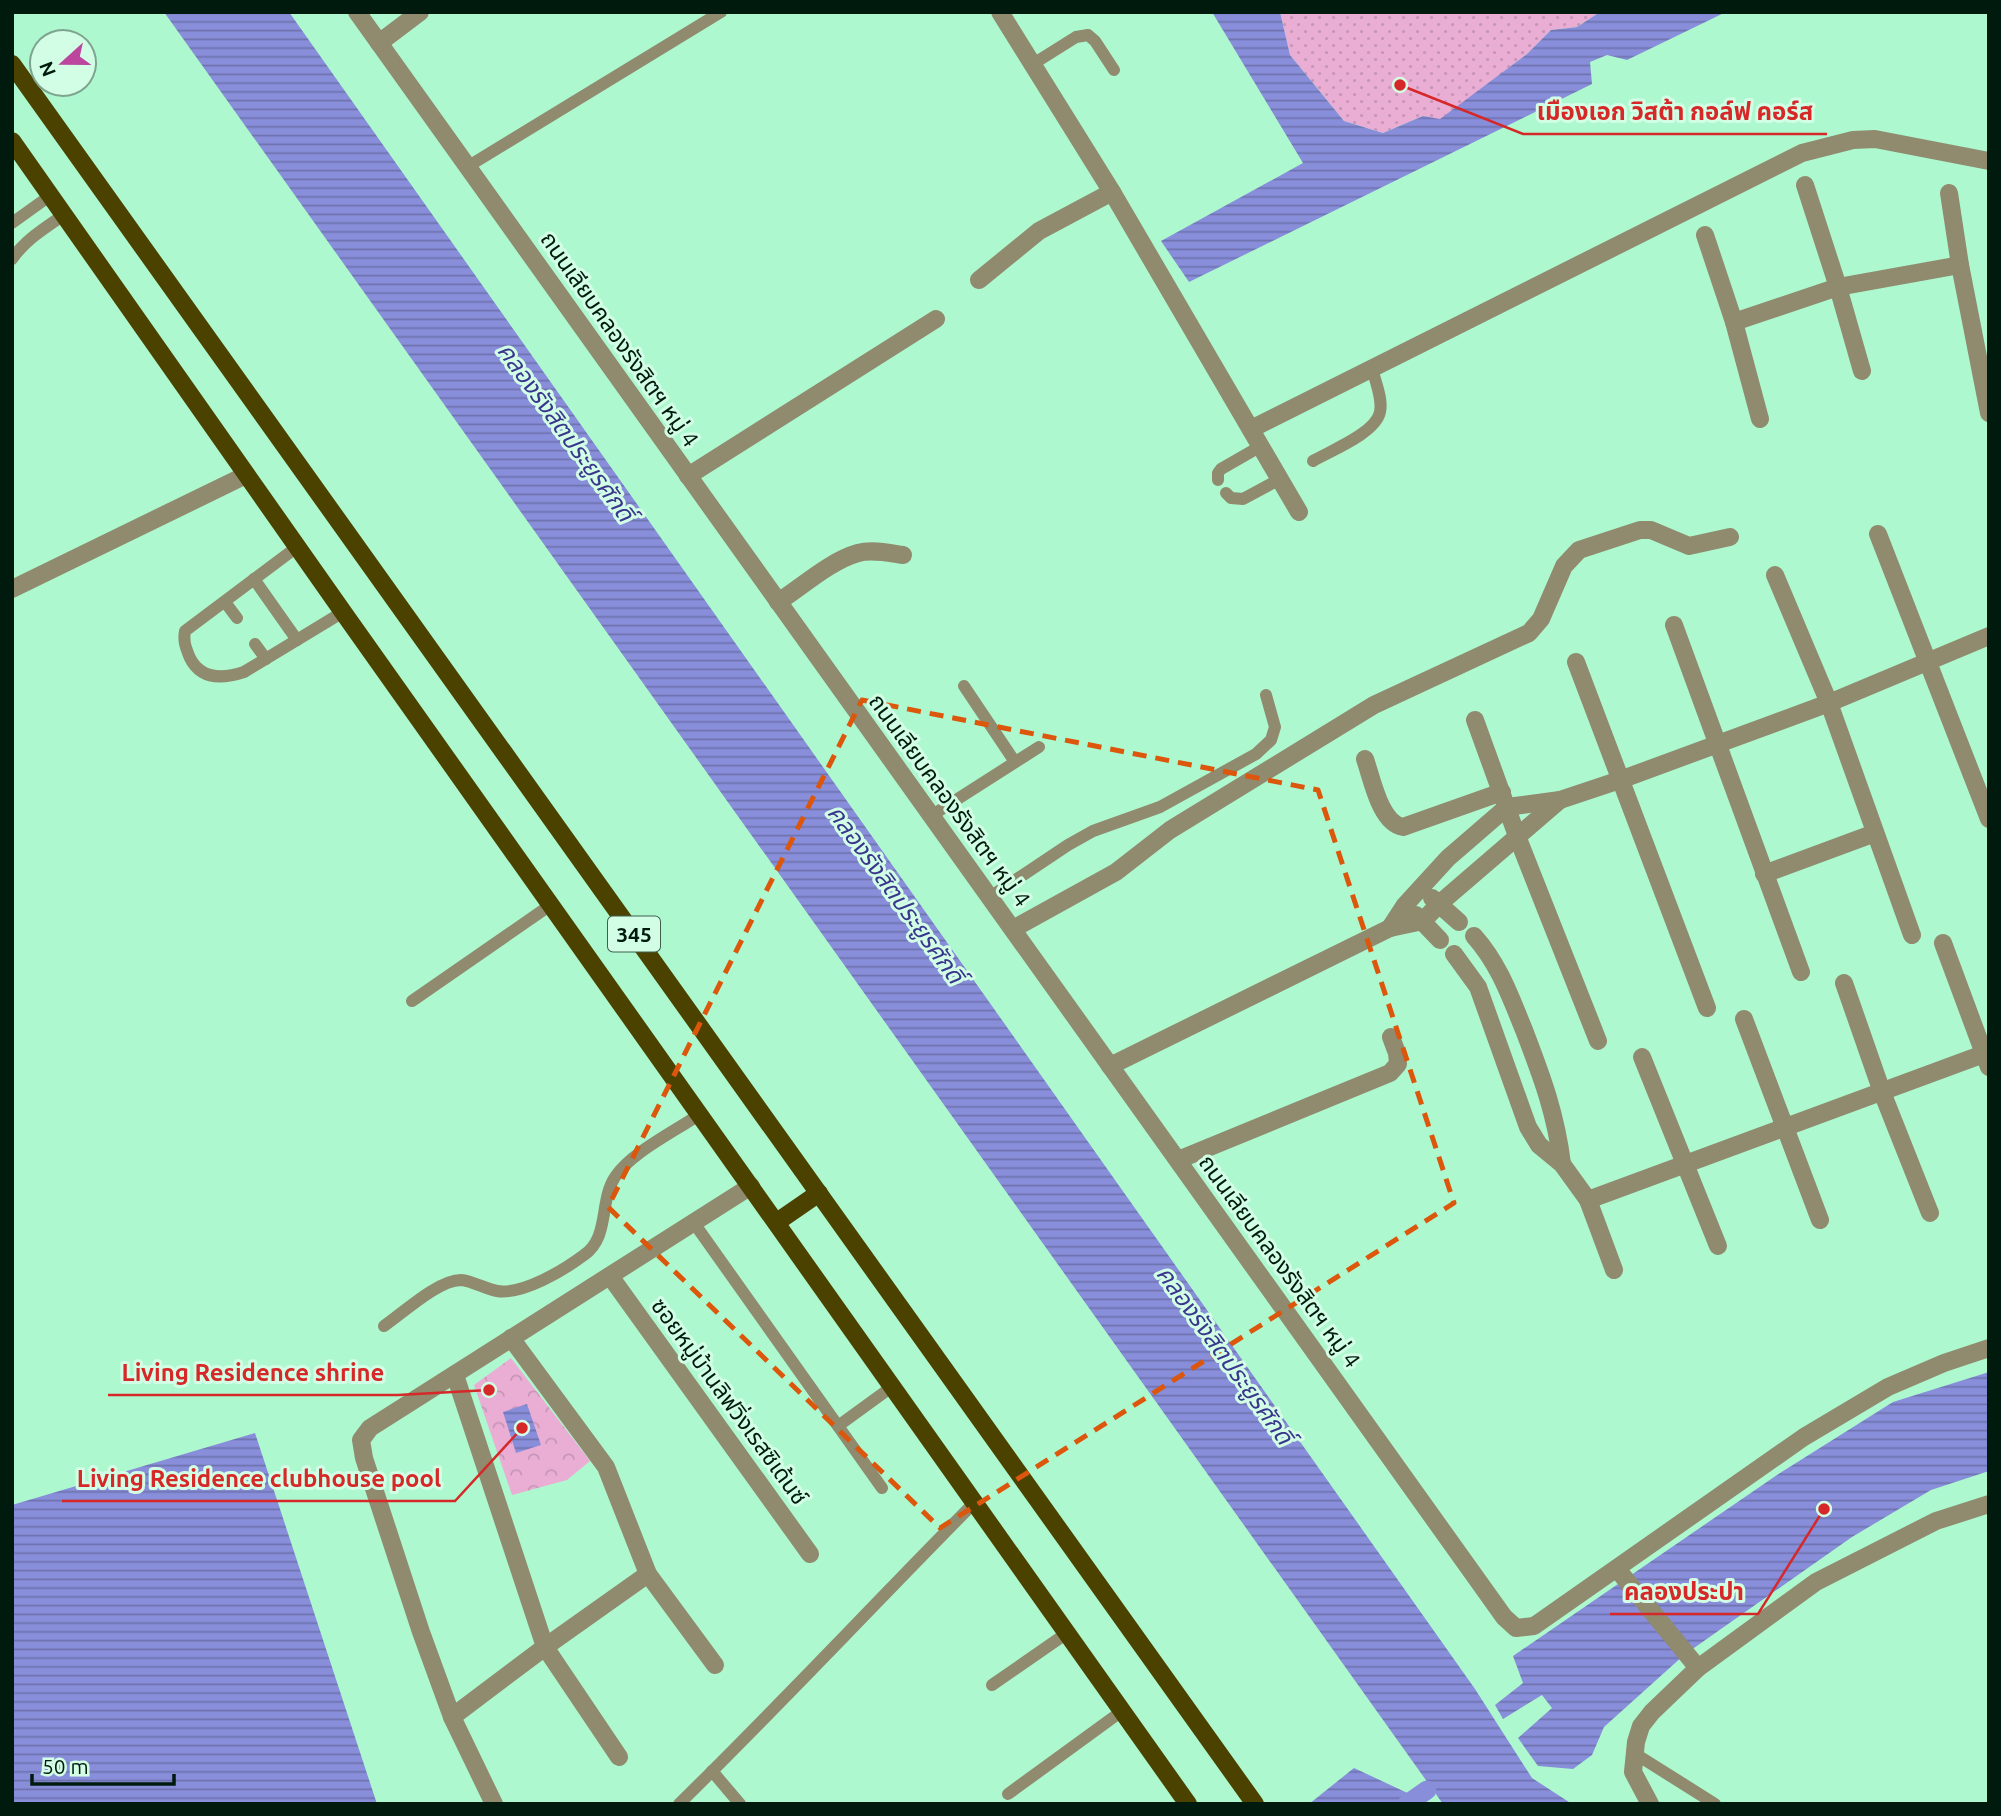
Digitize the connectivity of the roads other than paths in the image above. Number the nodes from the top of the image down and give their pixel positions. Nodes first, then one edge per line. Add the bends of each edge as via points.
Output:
1 (357, 12) edge
2 (420, 12) edge
3 (721, 12) edge
4 (1000, 12) edge
5 (379, 43) junction
6 (12, 64) edge
7 (1033, 64) junction
8 (1114, 71) dead end
9 (12, 141) edge
10 (1989, 161) edge
11 (467, 167) junction
12 (1805, 185) dead end
13 (1112, 192) junction
14 (1949, 193) dead end
15 (51, 195) junction
16 (65, 214) junction
17 (12, 223) edge
18 (1705, 235) dead end
19 (12, 259) edge
20 (1959, 265) junction
21 (979, 280) dead end
22 (1838, 287) junction
23 (936, 319) dead end
24 (1734, 322) junction
25 (1981, 331) edge
26 (1372, 368) junction
27 (1862, 370) dead end
28 (1989, 413) edge
29 (1760, 419) dead end
30 (1251, 429) junction
31 (1261, 446) junction
32 (1313, 461) dead end
33 (246, 475) junction
34 (688, 477) junction
35 (1280, 479) junction
36 (1218, 480) dead end
37 (1226, 493) dead end
38 (1299, 512) dead end
39 (1878, 534) dead end
40 (1730, 537) dead end
41 (296, 547) junction
42 (902, 555) dead end
43 (1775, 575) dead end
44 (254, 579) junction
45 (12, 589) edge
46 (225, 601) junction
47 (778, 602) junction
48 (343, 612) junction
49 (237, 618) dead end
50 (1674, 625) dead end
51 (1989, 636) edge
52 (297, 640) junction
53 (255, 644) dead end
54 (266, 659) junction
55 (1576, 662) dead end
56 (1930, 662) junction
57 (964, 685) dead end
58 (1266, 695) dead end
59 (1829, 703) junction
60 (1475, 720) dead end
61 (1717, 745) junction
62 (1039, 747) dead end
63 (1364, 759) dead end
64 (1015, 762) junction
65 (1619, 780) junction
66 (1504, 800) junction
67 (1560, 800) junction
68 (931, 816) junction
69 (1989, 819) edge
70 (1875, 833) junction
71 (1517, 836) junction
72 (1764, 874) junction
73 (1422, 889) junction
74 (990, 897) junction
75 (552, 904) junction
76 (1438, 904) junction
77 (1405, 905) junction
78 (1423, 921) junction
79 (1459, 922) dead end
80 (1390, 928) junction
81 (1013, 929) junction
82 (1912, 935) dead end
83 (1474, 936) dead end
84 (1440, 940) dead end
85 (1943, 943) dead end
86 (1454, 954) dead end
87 (1801, 972) dead end
88 (1844, 983) dead end
89 (412, 1001) dead end
90 (1707, 1008) dead end
91 (1744, 1019) dead end
92 (1391, 1037) dead end
93 (1598, 1041) dead end
94 (1642, 1057) dead end
95 (1987, 1057) edge
96 (1110, 1066) junction
97 (1882, 1092) junction
98 (700, 1114) junction
99 (1785, 1128) junction
100 (1178, 1160) junction
101 (1562, 1164) junction
102 (1686, 1165) junction
103 (751, 1186) junction
104 (819, 1193) junction
105 (1588, 1200) junction
106 (1930, 1213) dead end
107 (1820, 1220) dead end
108 (777, 1222) junction
109 (694, 1223) junction
110 (1718, 1246) dead end
111 (1614, 1270) dead end
112 (610, 1276) junction
113 (384, 1326) dead end
114 (511, 1338) junction
115 (1989, 1348) edge
116 (455, 1375) junction
117 (893, 1386) junction
118 (838, 1426) junction
119 (882, 1488) dead end
120 (975, 1502) junction
121 (1989, 1504) edge
122 (810, 1554) dead end
123 (1621, 1573) junction
124 (648, 1574) junction
125 (1067, 1633) junction
126 (545, 1647) junction
127 (1693, 1663) junction
128 (715, 1665) dead end
129 (992, 1685) dead end
130 (1122, 1711) junction
131 (452, 1717) junction
132 (1634, 1753) junction
133 (619, 1757) dead end
134 (712, 1771) junction
135 (1008, 1794) dead end
136 (494, 1804) edge
137 (679, 1804) edge
138 (740, 1804) edge
139 (1188, 1804) edge
140 (1255, 1804) edge
141 (1650, 1804) edge
142 (1715, 1804) edge

1 - 5 street, ถนนเลียบคลองรังสิตฯ หมู่ 4
2 - 5 street
3 - 11 lane
4 - 7 street
5 - 11 street, ถนนเลียบคลองรังสิตฯ หมู่ 4
6 - 104 main road, 345
7 - 8 lane via 1076,37 1088,35
7 - 13 street
9 - 15 main road, 345
10 - 26 street via 1875,139 1853,139 1802,153
11 - 34 street, ถนนเลียบคลองรังสิตฯ หมู่ 4
12 - 22 street
13 - 21 street via 1039,231
13 - 30 street
14 - 20 street
15 - 16 main road, 345
15 - 17 lane
16 - 19 lane via 32,236
16 - 33 main road, 345
18 - 24 street
20 - 22 street
20 - 25 street
22 - 24 street
22 - 27 street
23 - 34 street
24 - 29 street
25 - 28 street
26 - 30 street
26 - 32 lane via 1380,413 1375,423
30 - 31 street
31 - 35 street
31 - 36 lane via 1221,469
33 - 41 main road, 345
33 - 45 street
34 - 47 street, ถนนเลียบคลองรังสิตฯ หมู่ 4
35 - 37 lane via 1243,499
35 - 38 street
39 - 56 street
40 - 81 street via 1689,546 1640,530 1579,550 1564,566 1541,619 1529,633 1374,705 1170,830 1106,878
41 - 44 lane
41 - 48 main road, 345
42 - 47 street via 860,552
43 - 59 street
44 - 46 lane
44 - 52 lane
46 - 49 lane
46 - 54 lane via 185,631 185,647 195,667 202,674 233,676
47 - 68 street, ถนนเลียบคลองรังสิตฯ หมู่ 4
48 - 52 lane
48 - 75 main road, 345
50 - 61 street
51 - 56 street
52 - 54 lane
53 - 54 lane
55 - 65 street
56 - 59 street
56 - 69 street
57 - 64 lane
58 - 74 lane via 1275,727 1271,740 1256,754 1160,807 1093,831
59 - 61 street
59 - 70 street
60 - 66 street
61 - 65 street
61 - 72 street
62 - 64 lane
63 - 66 street via 1385,816 1394,826
64 - 68 lane
65 - 67 street
65 - 90 street
66 - 67 street
66 - 71 street
66 - 73 street
67 - 71 street
68 - 74 street, ถนนเลียบคลองรังสิตฯ หมู่ 4
70 - 72 street
70 - 82 street
71 - 76 street
71 - 93 street
72 - 87 street
73 - 76 street
73 - 77 street
74 - 81 street, ถนนเลียบคลองรังสิตฯ หมู่ 4
75 - 89 lane
75 - 98 main road, 345
76 - 78 street
76 - 79 street
77 - 78 street
77 - 80 street
78 - 80 street
78 - 84 street
80 - 96 street
81 - 96 street, ถนนเลียบคลองรังสิตฯ หมู่ 4
83 - 101 street via 1503,977 1543,1079 1558,1128
85 - 95 street
86 - 101 street via 1478,987 1528,1127 1539,1145
88 - 97 street
91 - 99 street
92 - 100 street via 1398,1064 1390,1073
94 - 102 street
95 - 97 street
96 - 100 street, ถนนเลียบคลองรังสิตฯ หมู่ 4
97 - 99 street
97 - 106 street
98 - 103 main road, 345
98 - 113 lane via 625,1164 606,1195 597,1241 586,1254 514,1292 462,1280 441,1286
99 - 102 street
99 - 107 street
100 - 123 street, ถนนเลียบคลองรังสิตฯ หมู่ 4 via 1504,1617 1516,1628 1534,1626
101 - 105 street
102 - 105 street
102 - 110 street
103 - 108 main road, 345
103 - 109 street
104 - 108 main road
104 - 140 main road, 345
105 - 111 street
108 - 117 main road, 345
109 - 112 street
109 - 118 lane
112 - 114 street
112 - 122 street, ซอยหมู่บ้านลิฟวิ่งเรสซิเด้นซ์
114 - 116 street
114 - 124 street via 606,1467
115 - 123 street via 1888,1387 1804,1437
116 - 126 street
116 - 131 street via 370,1428 361,1440
117 - 118 lane
117 - 120 main road, 345
118 - 119 lane
120 - 125 main road, 345
120 - 134 lane
121 - 127 street via 1936,1521 1816,1582
123 - 127 street
124 - 126 street
124 - 128 street
125 - 129 lane
125 - 130 main road, 345
126 - 131 street
126 - 133 street
127 - 132 street via 1641,1726
130 - 135 lane
130 - 139 main road, 345
131 - 136 street
132 - 141 street via 1633,1772
132 - 142 lane
134 - 137 lane
134 - 138 lane

